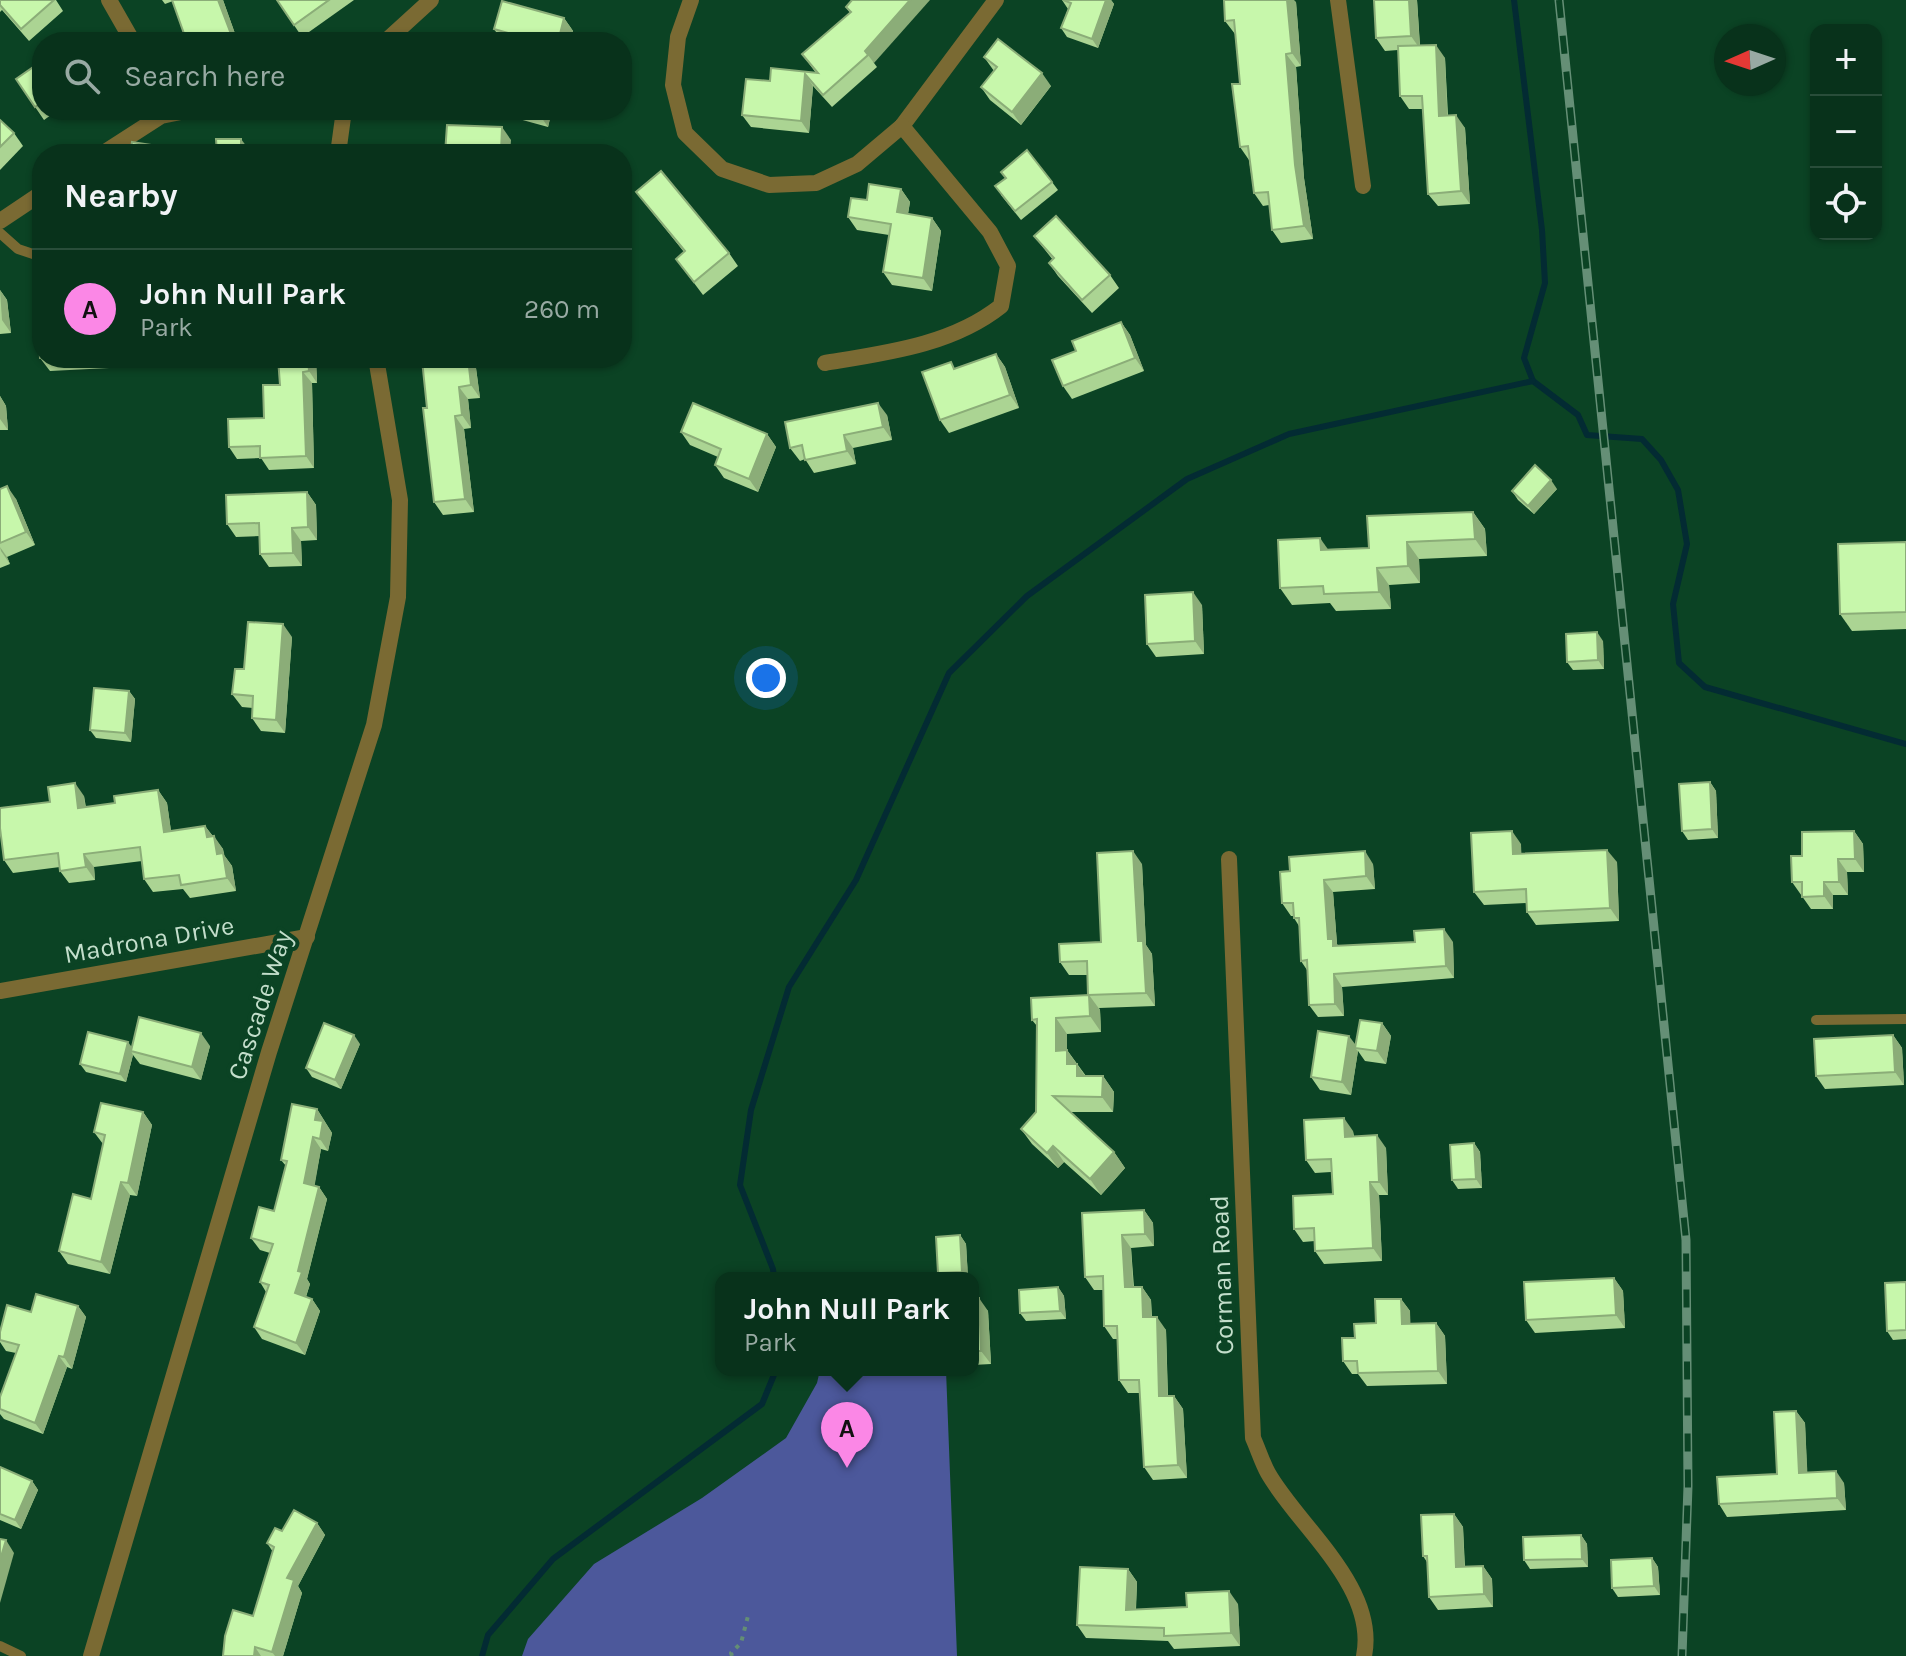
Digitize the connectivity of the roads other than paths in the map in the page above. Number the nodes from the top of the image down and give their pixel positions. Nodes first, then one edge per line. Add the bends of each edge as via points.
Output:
1 (109, 0) edge
2 (430, 0) edge
3 (691, 0) edge
4 (996, 0) edge
5 (1338, 0) edge
6 (127, 32) edge
7 (396, 32) edge
8 (150, 120) edge
9 (343, 120) edge
10 (902, 126) junction
11 (116, 144) edge
12 (339, 144) edge
13 (1363, 186) dead end
14 (32, 200) edge
15 (0, 221) edge
16 (0, 233) edge
17 (32, 254) edge
18 (825, 363) dead end
19 (378, 368) edge
20 (1229, 859) dead end
21 (307, 937) junction
22 (0, 991) edge
23 (1906, 1019) edge
24 (1816, 1020) dead end
25 (0, 1646) edge
26 (21, 1656) edge
27 (91, 1656) edge
28 (1364, 1656) edge

1 - 6 street
2 - 7 street
3 - 10 street via 678,37 673,85 685,133 722,169 769,185 816,183 857,164
4 - 10 street
5 - 13 street
8 - 11 street
9 - 12 street
10 - 18 street via 990,232 1008,266 1001,306 980,323 902,351
14 - 15 street
16 - 17 lane
19 - 21 street, Cascade Way via 400,500 398,597 374,725
20 - 28 street, Corman Road via 1253,1438 1268,1473 1345,1579 1358,1605
21 - 22 street, Madrona Drive
21 - 27 street, Cascade Way
23 - 24 lane
25 - 26 lane

